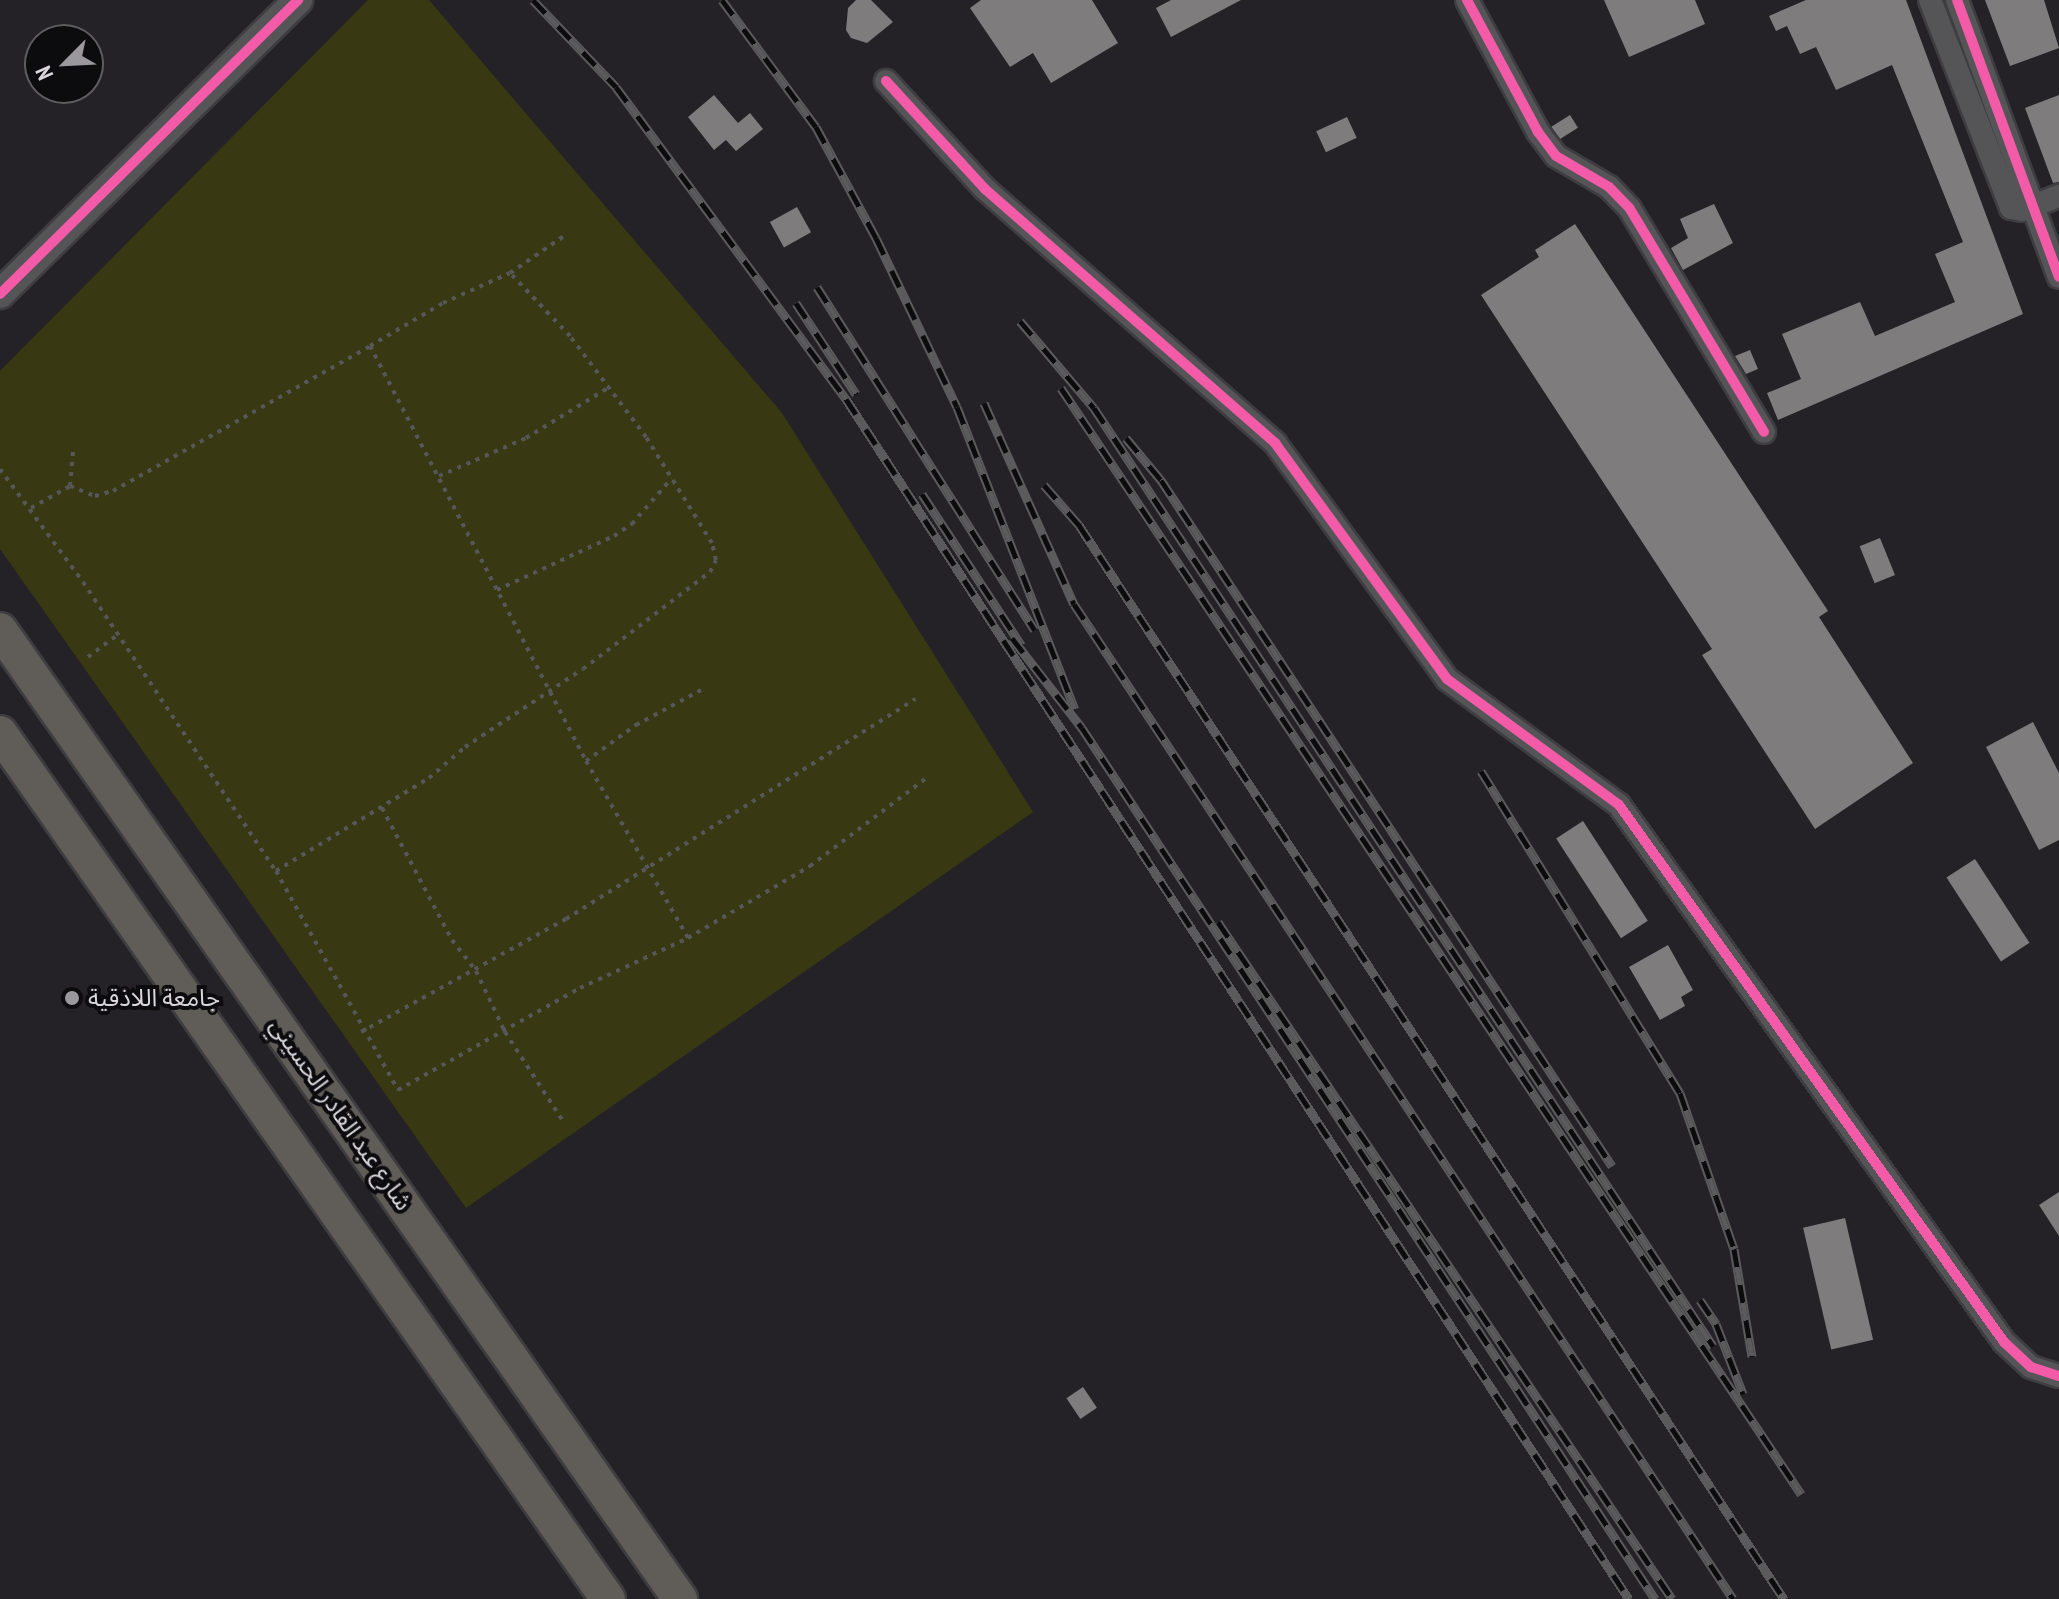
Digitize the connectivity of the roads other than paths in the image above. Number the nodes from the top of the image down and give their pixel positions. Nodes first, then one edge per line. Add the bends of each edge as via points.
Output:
1 (298, 0) edge
2 (1467, 0) edge
3 (1930, 0) edge
4 (1957, 0) edge
5 (886, 81) dead end
6 (2059, 196) edge
7 (2033, 206) junction
8 (2059, 277) edge
9 (0, 294) edge
10 (1764, 432) dead end
11 (0, 630) edge
12 (0, 733) edge
13 (2059, 1376) edge
14 (608, 1599) edge
15 (680, 1599) edge

1 - 9 street
2 - 10 street via 1538,132 1556,156 1609,187 1630,209
3 - 7 street via 2003,197 2011,208
4 - 7 street
5 - 13 street via 985,189 1275,443 1447,679 1619,805 2004,1342 2031,1367
6 - 7 street
7 - 8 street
11 - 15 main road, شارع عبد القادر الحسيني
12 - 14 main road

